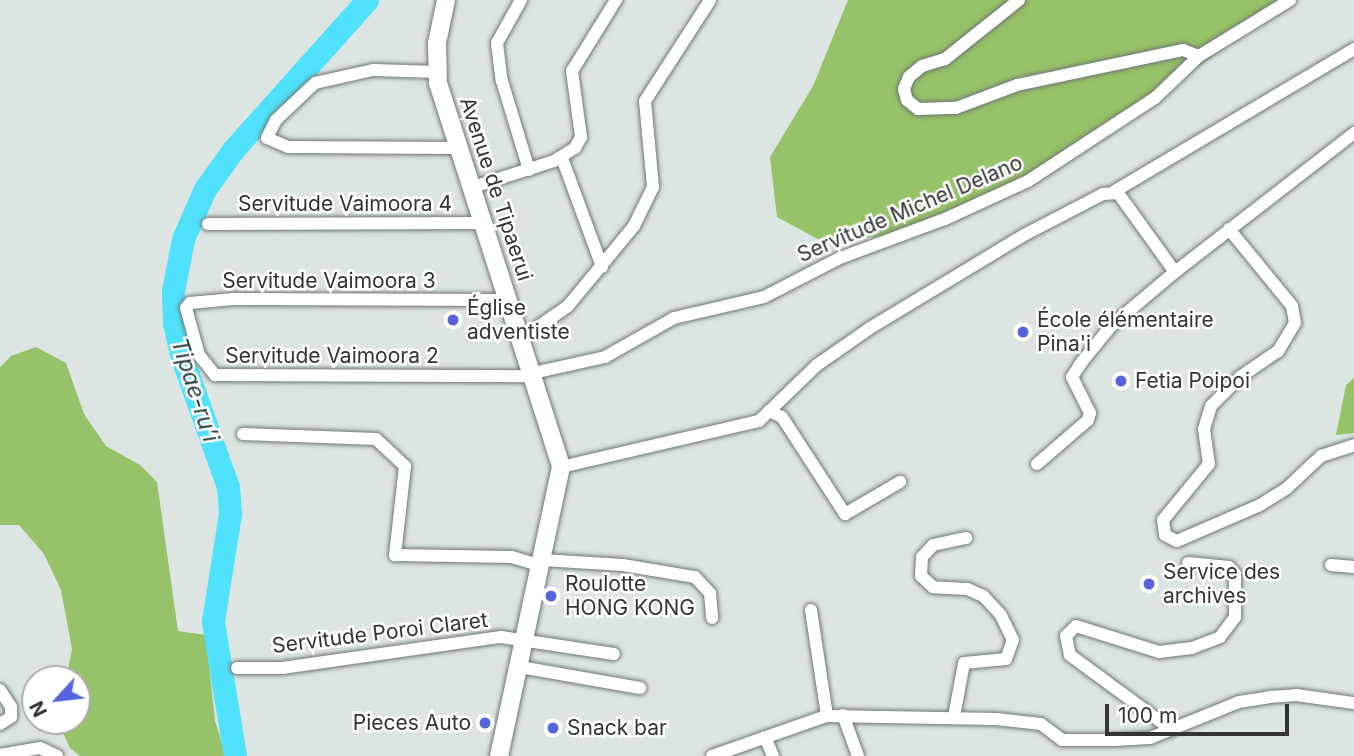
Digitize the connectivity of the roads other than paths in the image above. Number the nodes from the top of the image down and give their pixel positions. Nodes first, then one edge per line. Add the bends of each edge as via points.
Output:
1 (446, 0) edge
2 (521, 0) edge
3 (616, 0) edge
4 (710, 0) edge
5 (1019, 0) edge
6 (1290, 0) edge
7 (1354, 49) edge
8 (1199, 56) junction
9 (437, 72) junction
10 (1354, 133) edge
11 (456, 148) junction
12 (562, 158) junction
13 (530, 170) junction
14 (470, 188) junction
15 (1115, 191) junction
16 (481, 223) junction
17 (208, 224) dead end
18 (1229, 229) junction
19 (602, 267) junction
20 (1175, 272) junction
21 (508, 300) junction
22 (521, 339) junction
23 (193, 340) joint
24 (533, 374) junction
25 (769, 411) junction
26 (243, 434) dead end
27 (1354, 445) edge
28 (1037, 464) dead end
29 (561, 467) junction
30 (900, 482) dead end
31 (966, 538) dead end
32 (542, 563) junction
33 (1188, 563) dead end
34 (1331, 565) dead end
35 (1354, 566) edge
36 (811, 610) dead end
37 (712, 618) dead end
38 (527, 640) junction
39 (614, 654) dead end
40 (520, 667) junction
41 (237, 668) dead end
42 (640, 688) dead end
43 (0, 690) edge
44 (1354, 703) edge
45 (844, 715) junction
46 (827, 716) junction
47 (954, 717) junction
48 (0, 724) edge
49 (1172, 730) junction
50 (765, 737) junction
51 (0, 755) edge
52 (57, 756) edge
53 (499, 756) edge
54 (712, 756) edge
55 (773, 756) edge
56 (858, 756) edge

1 - 9 main road, Avenue de Tipaerui
2 - 13 street via 497,43
3 - 12 street via 572,71 580,137
4 - 19 street via 645,101 653,187 634,226
5 - 8 street via 945,59 922,66 909,77 904,89 907,100 918,109 956,108 1017,85 1183,50
6 - 8 street, Servitude Michel Delano
7 - 15 street
8 - 24 street, Servitude Michel Delano via 1156,98 1018,186 946,219 831,261 764,297 674,318 605,357
9 - 11 main road, Avenue de Tipaerui
9 - 11 street via 373,71 315,83 276,120 267,138 288,147
10 - 18 street
11 - 14 main road, Avenue de Tipaerui
12 - 13 street
12 - 19 street
13 - 14 street
14 - 16 main road, Avenue de Tipaerui
15 - 20 street
15 - 25 street via 1024,235 870,328 817,365
16 - 17 street, Servitude Vaimoora 4
16 - 21 main road, Avenue de Tipaerui
18 - 20 street
18 - 27 street via 1292,306 1295,323 1278,351 1231,385 1211,406 1204,429 1209,464 1163,520 1165,536 1177,541 1260,505 1287,488 1321,456
19 - 22 street via 568,306
20 - 28 street via 1111,326 1081,363 1072,377 1090,413 1088,420
21 - 22 main road, Avenue de Tipaerui
21 - 23 street, Servitude Vaimoora 3 via 201,301 186,308
22 - 24 main road, Avenue de Tipaerui
23 - 24 street, Servitude Vaimoora 2 via 215,375
24 - 29 main road, Avenue de Tipaerui
25 - 29 street via 747,424
25 - 30 street via 782,417 845,514
26 - 32 street via 374,438 405,466 395,555
29 - 32 main road, Avenue de Tipaerui
31 - 47 street via 933,545 922,557 921,576 933,587 967,589 983,596 1001,615 1013,640 1006,659 964,663
32 - 37 street via 623,565 695,578 710,593
32 - 38 main road, Avenue de Tipaerui
33 - 49 street via 1229,566 1235,573 1235,617 1220,637 1192,648 1159,652 1076,626 1066,636 1070,655
34 - 35 street
36 - 46 street
38 - 39 street, Servitude Poroi Claret
38 - 40 main road, Avenue de Tipaerui
38 - 41 street, Servitude Poroi Claret via 453,641 282,668
40 - 42 street
40 - 53 main road, Avenue de Tipaerui
43 - 48 street via 11,707 11,717
44 - 49 street via 1296,695 1269,697 1239,702
45 - 46 street
45 - 47 street
45 - 56 street
46 - 50 street
47 - 49 street via 1041,724 1062,740 1150,738
50 - 54 street
50 - 55 street
51 - 52 street via 40,748

